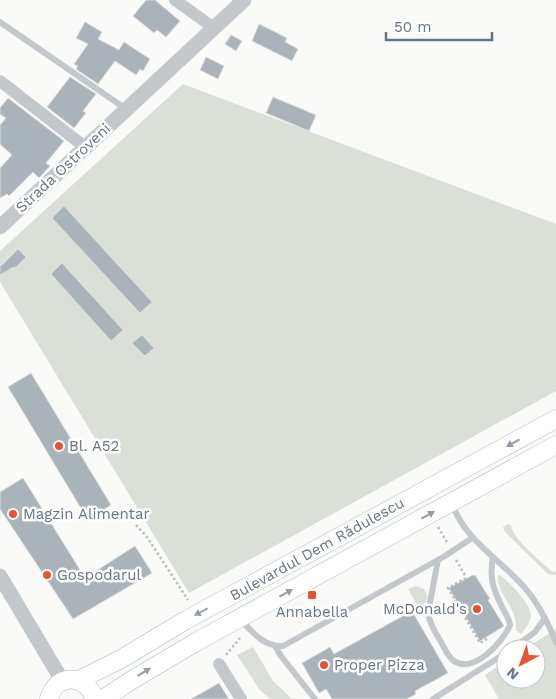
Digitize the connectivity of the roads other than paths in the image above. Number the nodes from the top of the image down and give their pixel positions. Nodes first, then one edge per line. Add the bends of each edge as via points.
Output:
1 (175, 0) edge
2 (244, 0) edge
3 (0, 22) edge
4 (214, 28) junction
5 (0, 81) edge
6 (126, 109) junction
7 (85, 147) junction
8 (0, 227) edge
9 (556, 419) edge
10 (556, 445) edge
11 (452, 502) junction
12 (472, 538) junction
13 (493, 557) junction
14 (438, 560) junction
15 (0, 576) edge
16 (240, 618) junction
17 (545, 618) junction
18 (526, 639) edge
19 (556, 642) edge
20 (275, 646) junction
21 (496, 659) edge
22 (219, 664) road end
23 (71, 681) junction
24 (49, 699) edge
25 (95, 699) edge
26 (103, 699) edge
27 (241, 699) edge
28 (315, 699) edge
29 (432, 699) edge

1 - 4 street
2 - 4 street, Strada Ostroveni
3 - 6 lane
4 - 6 street, Strada Ostroveni
5 - 7 street
6 - 7 street, Strada Ostroveni
7 - 8 street, Strada Ostroveni
9 -> 23 main road, Bulevardul Dem Rădulescu via 186,620 120,660
10 - 11 main road, Bulevardul Dem Rădulescu
11 - 12 lane
16 -> 11 main road, Bulevardul Dem Rădulescu
12 - 13 lane
12 - 14 lane
13 - 14 lane via 492,585 510,625 500,643 490,652 474,662 462,664 452,660 429,622
13 - 17 lane via 528,591
14 - 20 lane via 283,646
15 - 23 street
16 - 20 lane via 265,643
26 -> 16 main road, Bulevardul Dem Rădulescu
17 - 18 lane
17 - 19 lane
20 - 28 lane
21 - 29 lane
22 - 27 street
23 - 24 main road via 54,688
23 - 25 main road via 88,686

